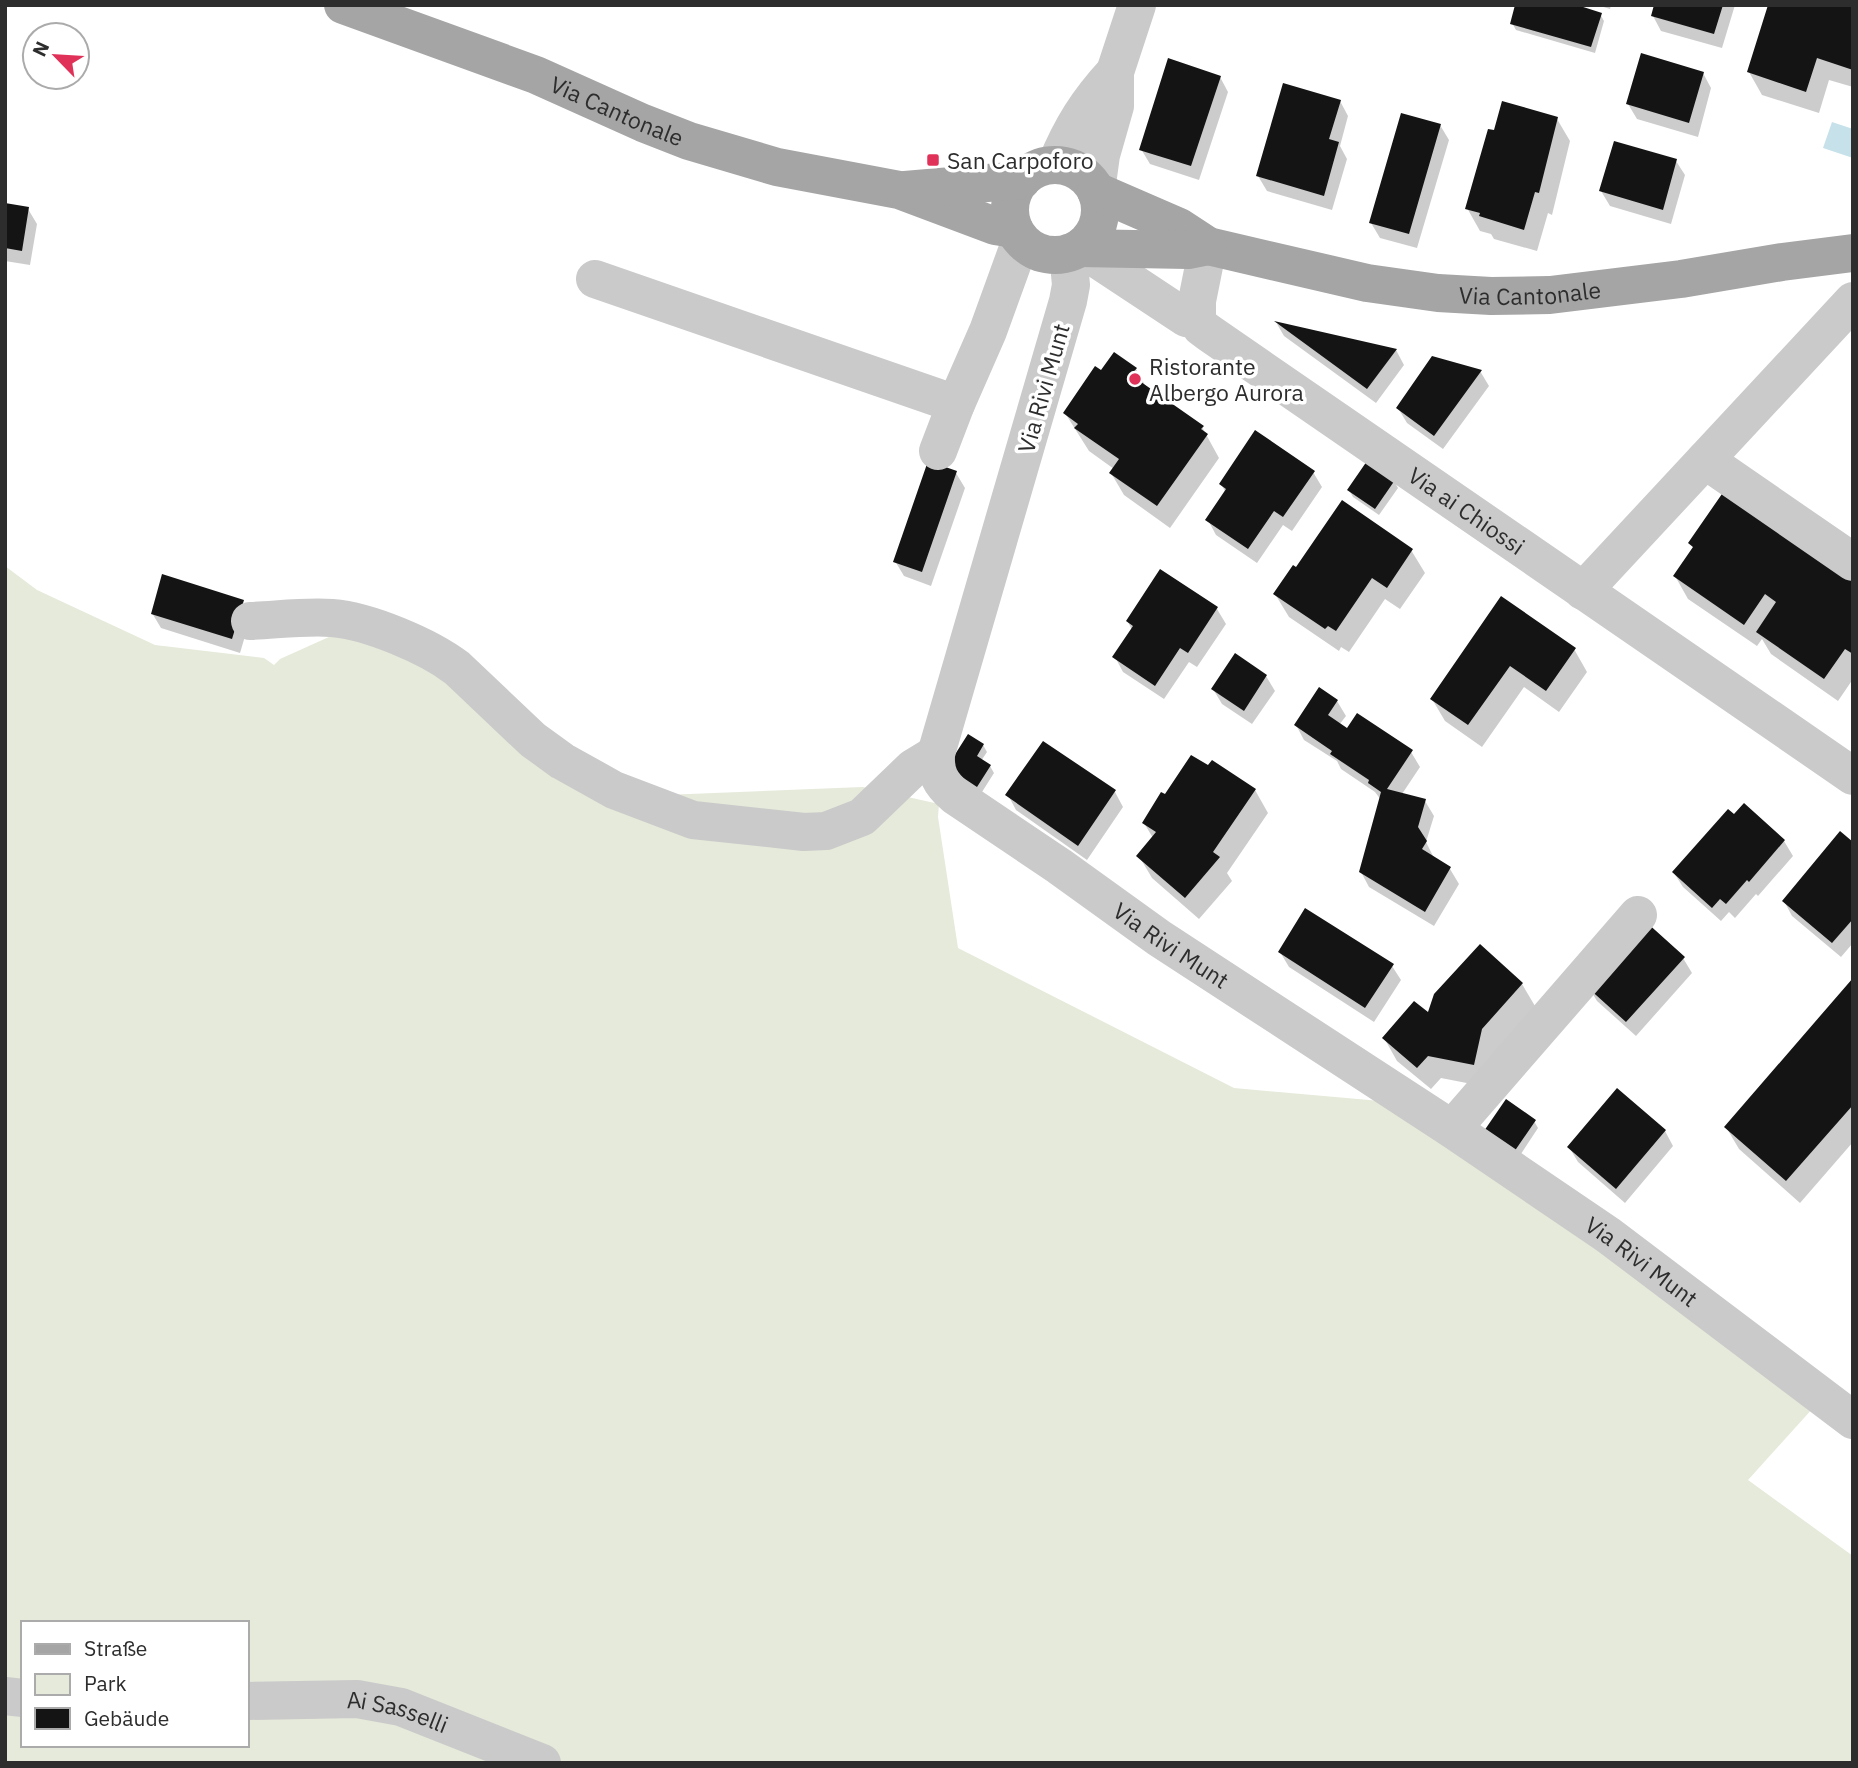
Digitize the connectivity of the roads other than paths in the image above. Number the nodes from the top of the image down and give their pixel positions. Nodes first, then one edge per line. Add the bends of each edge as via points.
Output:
1 (343, 5) edge
2 (1137, 5) edge
3 (1115, 72) junction
4 (1056, 165) junction
5 (1021, 180) junction
6 (899, 190) junction
7 (1096, 191) junction
8 (1018, 234) junction
9 (1208, 246) junction
10 (1074, 251) junction
11 (1853, 253) edge
12 (595, 279) dead end
13 (1853, 300) edge
14 (1197, 320) junction
15 (956, 404) junction
16 (938, 451) dead end
17 (1705, 460) junction
18 (1853, 562) edge
19 (1583, 591) junction
20 (250, 621) dead end
21 (936, 754) junction
22 (1853, 776) edge
23 (1638, 915) dead end
24 (1452, 1129) junction
25 (1853, 1420) edge
26 (248, 1701) edge
27 (542, 1763) edge

1 - 6 main road, Via Cantonale via 536,75 689,141 777,167
2 - 3 street
3 - 4 street via 1091,98
3 - 7 street via 1115,106
4 - 5 main road
4 - 7 main road via 1080,172
5 - 6 main road, Via Cantonale
5 - 8 main road via 1011,204
6 - 8 main road, Via Cantonale
7 - 9 main road, Via Cantonale via 1179,227
7 - 10 main road via 1100,204 1096,229
8 - 10 main road via 1043,253
8 - 15 street via 988,331
9 - 10 main road, Via Cantonale
9 - 11 main road, Via Cantonale via 1405,290 1491,296 1609,288
9 - 14 street
10 - 14 street, Via ai Chiossi via 1186,318
10 - 21 street, Via Rivi Munt via 1068,301
12 - 15 street
13 - 17 street
14 - 19 street, Via ai Chiossi via 1209,333
15 - 16 street
17 - 18 street
17 - 19 street
19 - 22 street, Via ai Chiossi
20 - 21 street via 331,618 414,643 457,668 525,733 562,761 614,790 693,820 826,831 862,817 913,768
21 - 24 street, Via Rivi Munt via 938,776 955,796 1214,975
23 - 24 street
24 - 25 street, Via Rivi Munt via 1608,1235
26 - 27 street, Ai Sasselli via 357,1699 379,1703 424,1715

